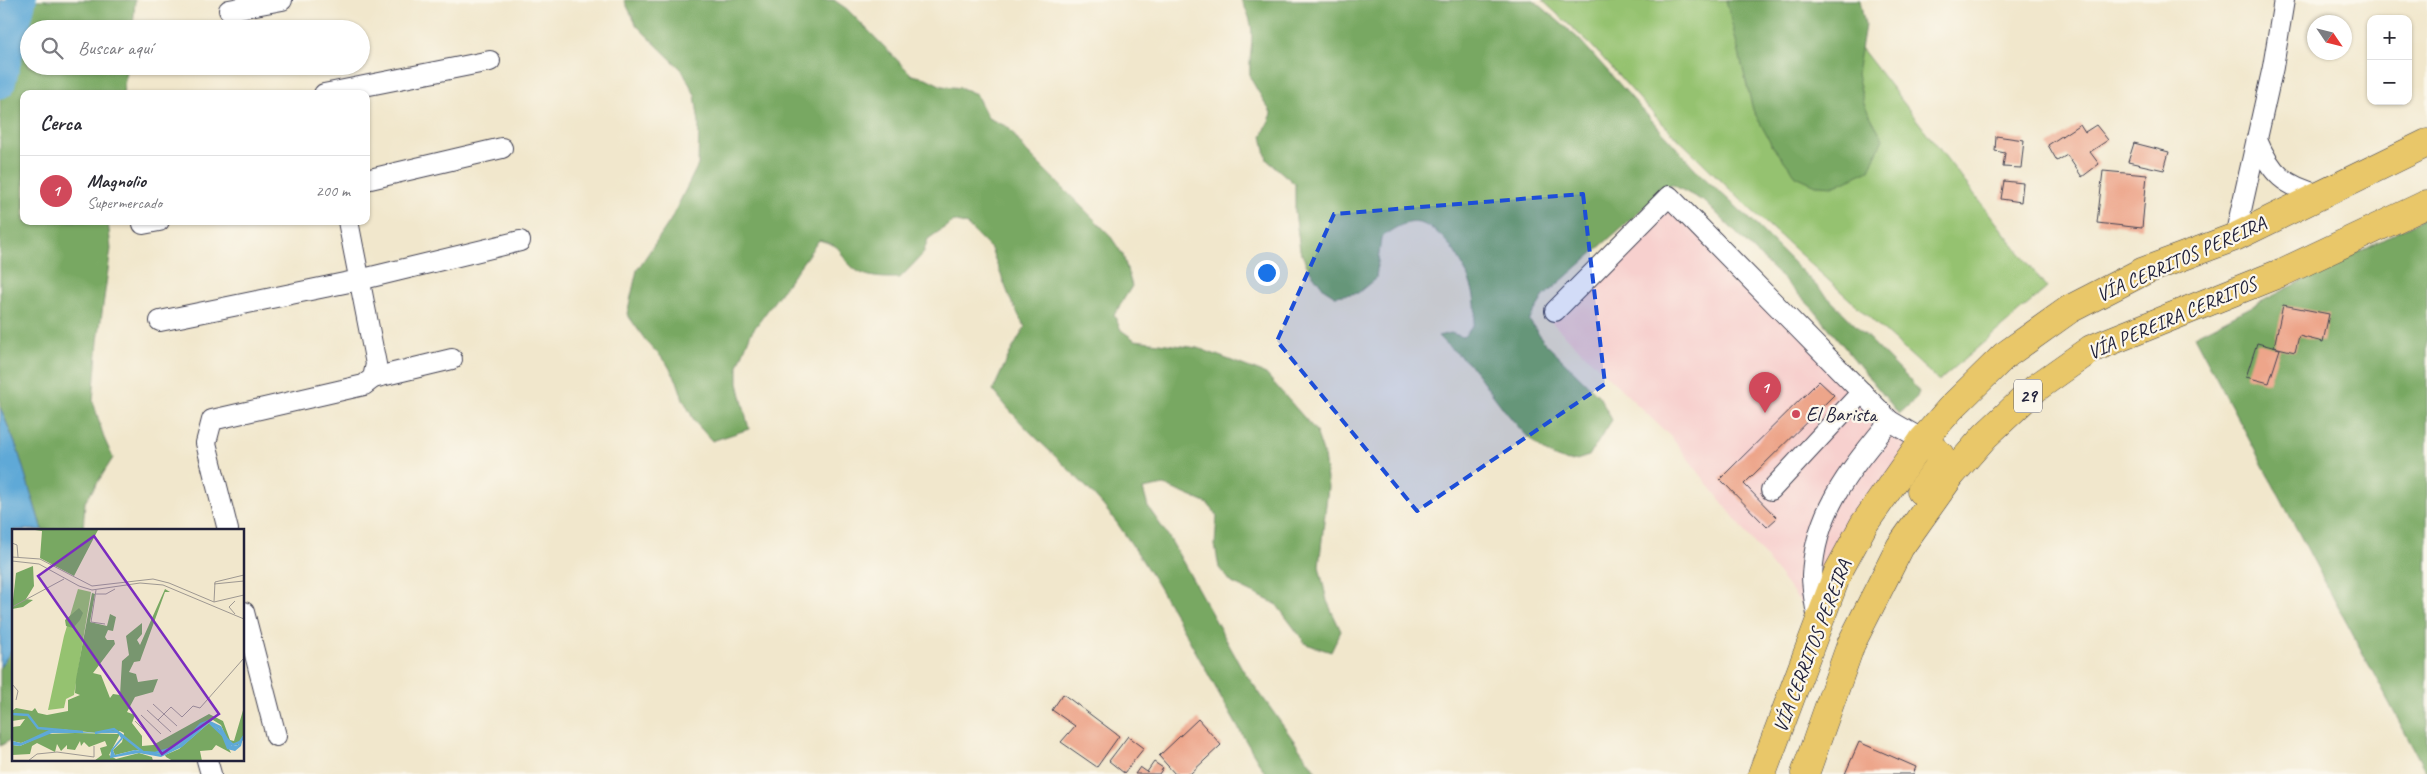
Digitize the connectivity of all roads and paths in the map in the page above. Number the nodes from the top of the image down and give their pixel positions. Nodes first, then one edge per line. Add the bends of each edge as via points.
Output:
1 (282, 0) edge
2 (2284, 0) edge
3 (229, 10) dead end
4 (490, 61) dead end
5 (344, 90) edge
6 (2257, 140) junction
7 (2427, 143) edge
8 (502, 148) dead end
9 (370, 179) edge
10 (2320, 195) junction
11 (2427, 204) edge
12 (349, 225) edge
13 (2235, 237) junction
14 (520, 241) dead end
15 (359, 280) junction
16 (1556, 311) dead end
17 (160, 321) dead end
18 (452, 359) dead end
19 (373, 378) junction
20 (1862, 392) junction
21 (1890, 421) junction
22 (1923, 440) junction
23 (1770, 490) dead end
24 (228, 529) edge
25 (245, 616) edge
26 (1819, 626) junction
27 (1851, 644) junction
28 (276, 736) dead end
29 (1762, 774) edge
30 (1805, 774) edge

1 - 3 street
2 - 6 street
4 - 5 street
6 - 10 street via 2265,161 2280,178 2299,190
6 - 13 street
7 - 10 highway, VÍA CERRITOS PEREIRA / 29
8 - 9 street
10 - 13 highway, VÍA CERRITOS PEREIRA / 29
11 - 27 highway, VÍA PEREIRA CERRITOS / 29 via 2284,272 2091,349 2036,388 1985,436 1951,475 1900,547
12 - 15 street
13 - 22 highway, VÍA CERRITOS PEREIRA / 29 via 2144,271 2070,310 2004,356
14 - 15 street
15 - 17 street
15 - 19 street via 376,364
16 - 20 street via 1669,196
18 - 19 street
19 - 24 street via 364,385 212,420 206,443
20 - 21 street
20 - 23 street
21 - 22 street
21 - 26 street via 1843,480 1827,512 1812,577
22 - 26 highway, VÍA CERRITOS PEREIRA / 29 via 1864,524 1838,572
22 - 27 highway via 1940,455 1938,466 1885,541 1864,584
25 - 28 street
26 - 29 highway, VÍA CERRITOS PEREIRA / 29
27 - 30 highway, VÍA PEREIRA CERRITOS / 29

